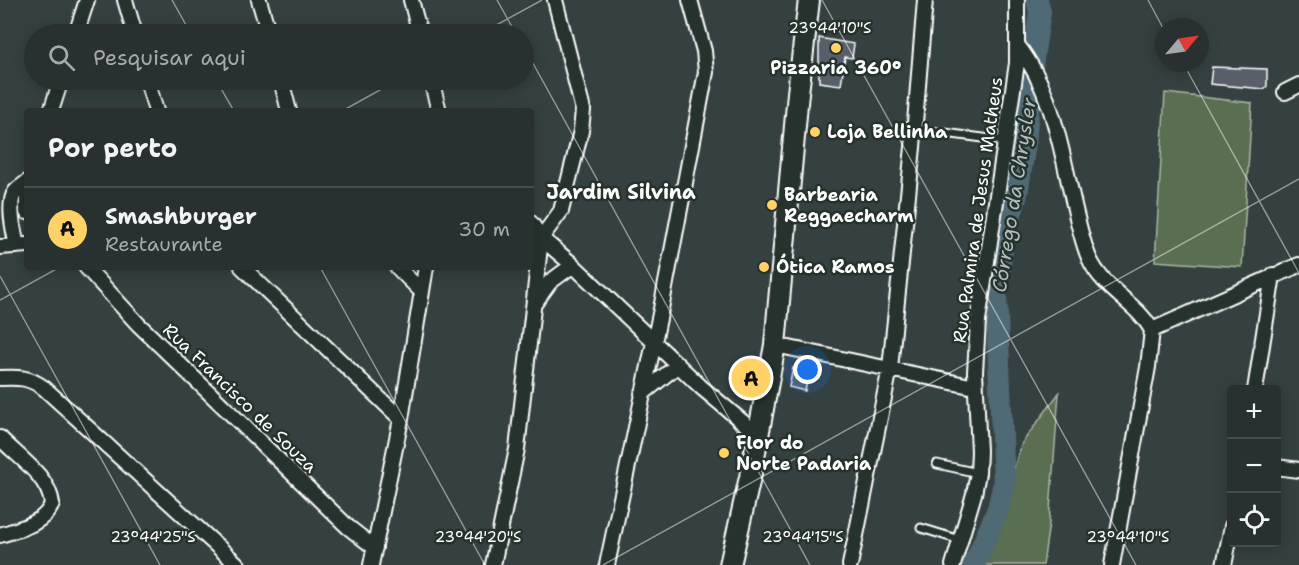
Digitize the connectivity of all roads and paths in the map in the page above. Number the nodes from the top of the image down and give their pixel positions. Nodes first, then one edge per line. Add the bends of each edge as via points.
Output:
1 (87, 0) edge
2 (125, 0) edge
3 (259, 0) edge
4 (411, 0) edge
5 (555, 0) edge
6 (690, 0) edge
7 (809, 0) edge
8 (925, 0) edge
9 (1017, 0) edge
10 (79, 24) edge
11 (132, 24) edge
12 (266, 24) edge
13 (417, 24) edge
14 (1018, 46) junction
15 (1299, 85) edge
16 (58, 90) edge
17 (150, 90) edge
18 (284, 90) edge
19 (434, 90) edge
20 (1285, 92) dead end
21 (52, 108) edge
22 (155, 108) edge
23 (288, 108) edge
24 (438, 108) edge
25 (914, 129) junction
26 (1006, 141) junction
27 (21, 190) edge
28 (0, 204) edge
29 (534, 228) edge
30 (541, 238) junction
31 (22, 245) edge
32 (0, 247) edge
33 (573, 265) junction
34 (1299, 265) edge
35 (89, 270) edge
36 (245, 270) edge
37 (400, 270) edge
38 (426, 270) edge
39 (1273, 276) junction
40 (422, 292) junction
41 (532, 306) junction
42 (1152, 330) junction
43 (653, 342) junction
44 (775, 345) junction
45 (678, 365) junction
46 (890, 368) junction
47 (0, 378) edge
48 (1256, 385) edge
49 (975, 387) junction
50 (642, 394) junction
51 (401, 419) junction
52 (757, 434) junction
53 (0, 438) edge
54 (6, 450) edge
55 (937, 464) dead end
56 (1281, 468) edge
57 (1299, 470) edge
58 (978, 473) junction
59 (921, 528) dead end
60 (0, 535) edge
61 (960, 540) junction
62 (1228, 547) edge
63 (375, 548) junction
64 (238, 565) edge
65 (371, 565) edge
66 (493, 565) edge
67 (607, 565) edge
68 (730, 565) edge
69 (850, 565) edge
70 (952, 565) edge
71 (1112, 565) edge
72 (1224, 565) edge

1 - 10 street
2 - 11 street
3 - 12 street
4 - 13 street
5 - 30 street via 583,110 561,211
6 - 43 street via 706,72
7 - 44 main road
8 - 25 street
9 - 14 street, Rua Palmira de Jesus Matheus
14 - 26 street, Rua Palmira de Jesus Matheus
14 - 42 street via 1044,90 1089,258 1100,277
15 - 20 street
16 - 21 street
17 - 22 street
18 - 23 street
19 - 24 street
25 - 26 lane
25 - 46 street
26 - 49 street, Rua Palmira de Jesus Matheus via 984,271
27 - 28 street
27 - 31 street via 12,204 12,223
29 - 30 street
30 - 33 street
30 - 41 street
31 - 32 street
33 - 41 street via 550,282
33 - 43 street
34 - 39 street
35 - 63 street, Rua Francisco de Souza via 146,332 348,527
36 - 51 street
37 - 40 street
38 - 40 street
39 - 42 street
39 - 48 street
40 - 51 street
41 - 66 street via 517,449
42 - 71 street
43 - 45 street
43 - 50 street
44 - 46 street
44 - 52 main road
45 - 50 street
45 - 52 street
46 - 49 street
46 - 69 street
47 - 64 street via 20,377 44,388
49 - 58 street, Rua Palmira de Jesus Matheus
50 - 67 street
51 - 63 street
52 - 68 main road
53 - 54 street
54 - 60 street via 37,474 47,487 52,504 45,516
55 - 58 lane
56 - 57 street
58 - 61 street, Rua Palmira de Jesus Matheus
59 - 61 lane
61 - 70 street, Rua Palmira de Jesus Matheus
62 - 72 street
63 - 65 street

